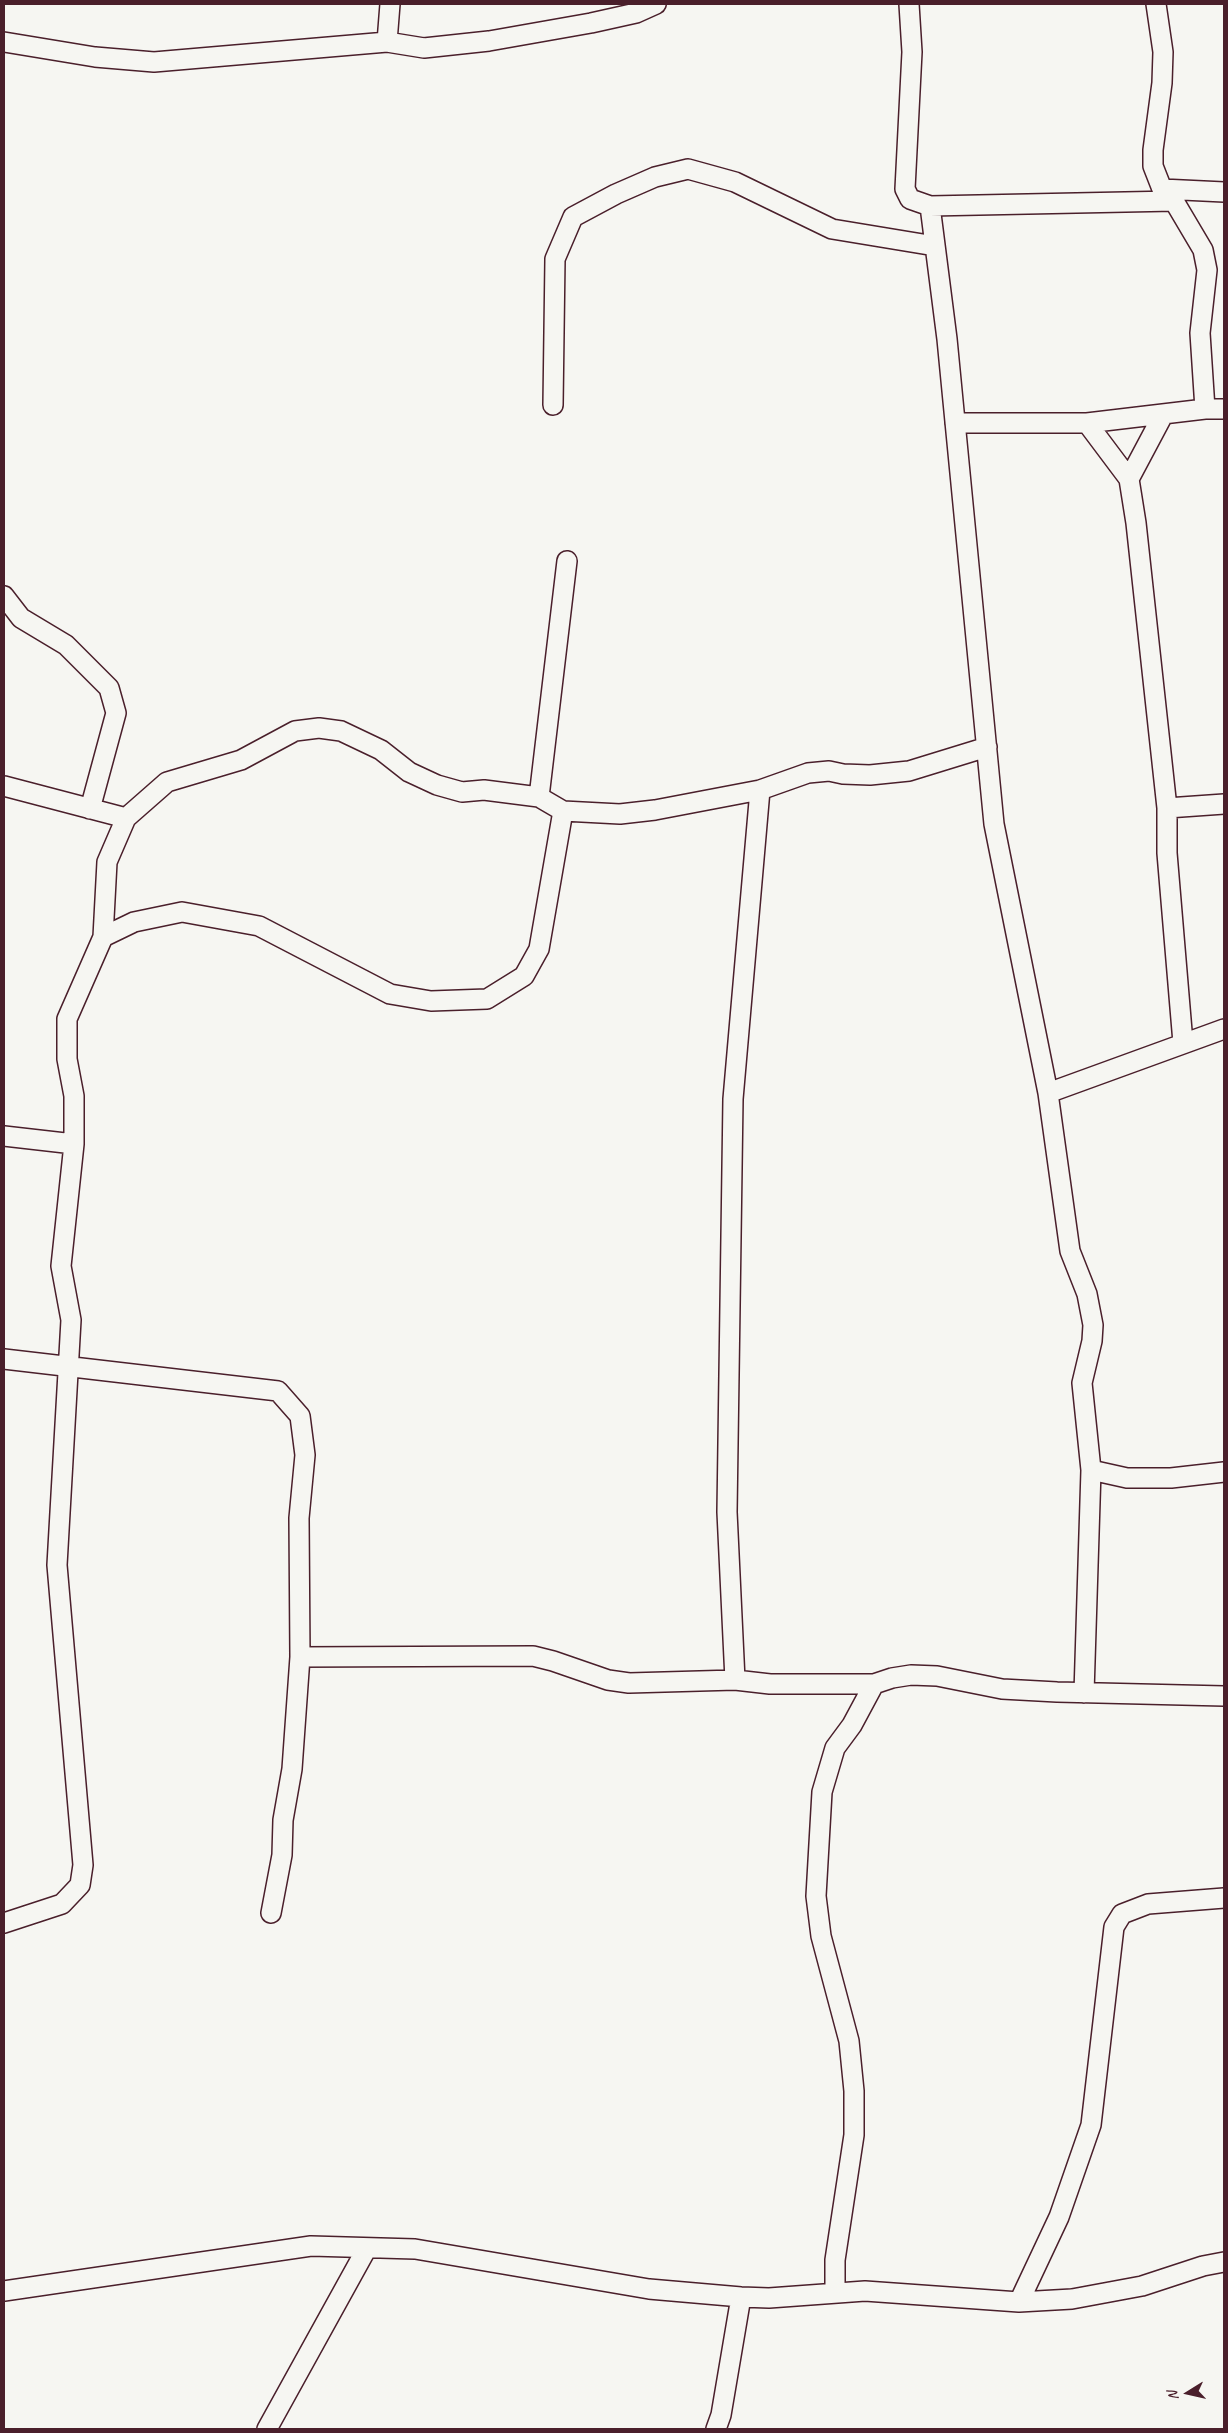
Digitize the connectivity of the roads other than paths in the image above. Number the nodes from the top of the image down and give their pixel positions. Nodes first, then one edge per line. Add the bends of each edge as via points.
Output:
1 (390, 4) edge
2 (656, 4) edge
3 (909, 4) edge
4 (1156, 4) edge
5 (4, 42) edge
6 (387, 42) junction
7 (1224, 192) edge
8 (1168, 195) junction
9 (930, 206) junction
10 (935, 246) junction
11 (553, 405) dead end
12 (1205, 409) junction
13 (1224, 409) edge
14 (1163, 415) junction
15 (955, 423) junction
16 (1087, 423) junction
17 (1129, 478) junction
18 (567, 561) dead end
19 (4, 596) edge
20 (987, 747) junction
21 (4, 786) edge
22 (760, 790) junction
23 (538, 797) junction
24 (1224, 804) edge
25 (1167, 808) junction
26 (90, 809) junction
27 (563, 810) junction
28 (126, 818) junction
29 (103, 937) junction
30 (1224, 1029) edge
31 (1183, 1043) junction
32 (1048, 1093) junction
33 (4, 1136) edge
34 (74, 1144) junction
35 (4, 1359) edge
36 (68, 1365) junction
37 (1091, 1470) junction
38 (1224, 1472) edge
39 (300, 1657) junction
40 (735, 1680) junction
41 (874, 1684) junction
42 (1084, 1693) junction
43 (1224, 1696) edge
44 (1224, 1898) edge
45 (270, 1913) dead end
46 (4, 1923) edge
47 (367, 2248) junction
48 (1224, 2262) edge
49 (4, 2291) edge
50 (835, 2293) junction
51 (740, 2297) junction
52 (1019, 2302) junction
53 (267, 2429) edge
54 (716, 2429) edge

1 - 6 street
2 - 6 street via 636,14 489,42 424,48
3 - 9 street via 912,52 905,189 910,199
4 - 8 street via 1163,52 1153,166
5 - 6 street via 95,57 154,62
7 - 8 street
8 - 9 street
8 - 12 street via 1203,250 1208,270 1200,333
9 - 10 street
10 - 11 street via 832,229 735,182 688,169 656,177 573,217 554,259
10 - 15 street
12 - 13 street
12 - 14 street
14 - 16 street
14 - 17 street
15 - 16 street
15 - 20 street
16 - 17 street
17 - 25 street
18 - 23 street
19 - 26 street via 21,618 66,645 109,688 116,713
20 - 22 street via 909,772 870,775 829,771 808,773
20 - 32 street via 994,824
21 - 26 street
22 - 27 street via 620,814
22 - 40 street via 733,1100 727,1512
23 - 27 street
23 - 28 street via 484,790 462,792 438,786 409,772 381,750 341,731 319,728 295,730 241,760 167,782
24 - 25 street
25 - 31 street via 1167,853
26 - 28 street
27 - 29 street via 538,949 524,976 487,1000 431,1001 390,994 260,926 182,912 134,922
28 - 29 street via 106,862
29 - 34 street via 67,1019 67,1059 74,1096
30 - 31 street
31 - 32 street
32 - 37 street via 1070,1251 1087,1294 1093,1325 1082,1383
33 - 34 street
34 - 36 street via 61,1266 71,1320
35 - 36 street
36 - 39 street via 278,1391 300,1416 305,1454 299,1518
36 - 46 street via 57,1565 83,1865 80,1885 62,1904
37 - 38 street via 1126,1478 1171,1478
37 - 42 street
39 - 40 street via 533,1656 608,1680 629,1683
39 - 45 street via 282,1855
40 - 41 street via 770,1684
41 - 42 street via 911,1675 937,1676 1002,1689
41 - 50 street via 836,1748 822,1792 816,1896 821,1936 849,2041 854,2091 854,2135 835,2260
42 - 43 street
44 - 52 street via 1148,1904 1122,1914 1114,1927 1091,2125 1059,2217
47 - 49 street via 311,2246
47 - 51 street via 415,2249 649,2288
47 - 53 street
48 - 52 street via 1142,2286 1072,2299
50 - 51 street
50 - 52 street via 864,2291
51 - 54 street

